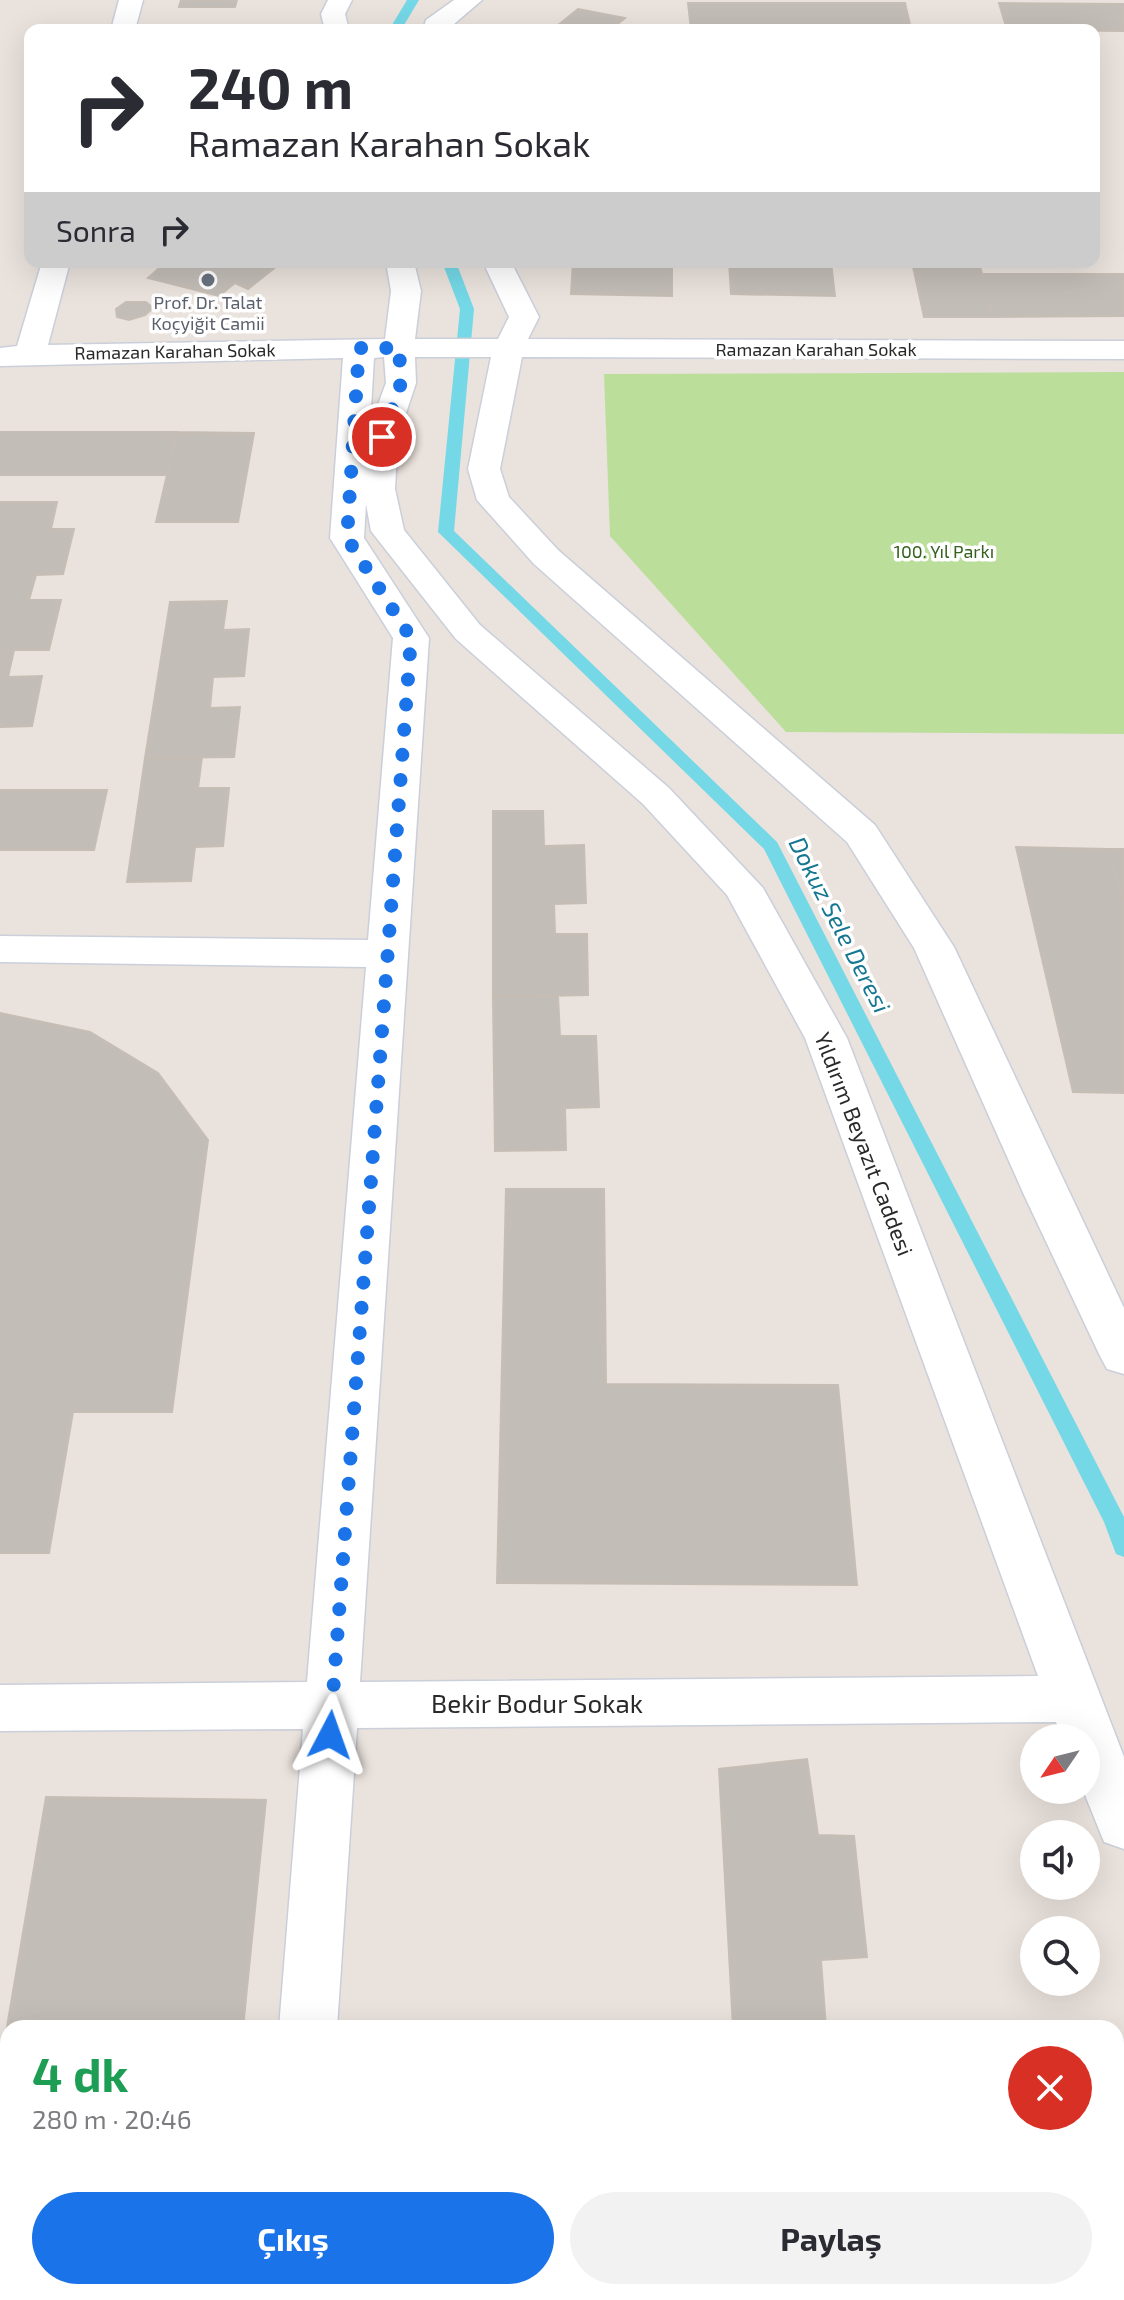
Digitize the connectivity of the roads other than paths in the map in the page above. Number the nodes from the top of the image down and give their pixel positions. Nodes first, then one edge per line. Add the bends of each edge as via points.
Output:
1 (131, 0) edge
2 (340, 0) edge
3 (470, 0) edge
4 (125, 24) edge
5 (336, 24) edge
6 (436, 24) edge
7 (53, 268) edge
8 (401, 268) edge
9 (500, 268) edge
10 (379, 348) junction
11 (508, 350) junction
12 (1124, 350) edge
13 (15, 356) edge
14 (0, 949) edge
15 (388, 954) junction
16 (1124, 1356) edge
17 (1073, 1699) junction
18 (332, 1705) junction
19 (0, 1708) edge
20 (1124, 1824) edge
21 (309, 2020) edge

1 - 4 street
2 - 5 street via 333,14
3 - 6 street
7 - 13 street
8 - 10 street, Yıldırım Beyazıt Caddesi via 406,291
9 - 11 street via 524,317
10 - 11 street, Ramazan Karahan Sokak
10 - 13 street, Ramazan Karahan Sokak
10 - 15 street via 347,538 411,638
10 - 17 street, Yıldırım Beyazıt Caddesi via 401,383 382,437 379,489 388,531 468,632 656,796 743,888 826,1038
11 - 12 street, Ramazan Karahan Sokak
11 - 16 street via 484,469 493,500 546,557 861,834 934,947
14 - 15 street
15 - 18 street
17 - 18 street, Bekir Bodur Sokak
17 - 20 street, Yıldırım Beyazıt Caddesi
18 - 19 street, Bekir Bodur Sokak
18 - 21 street

